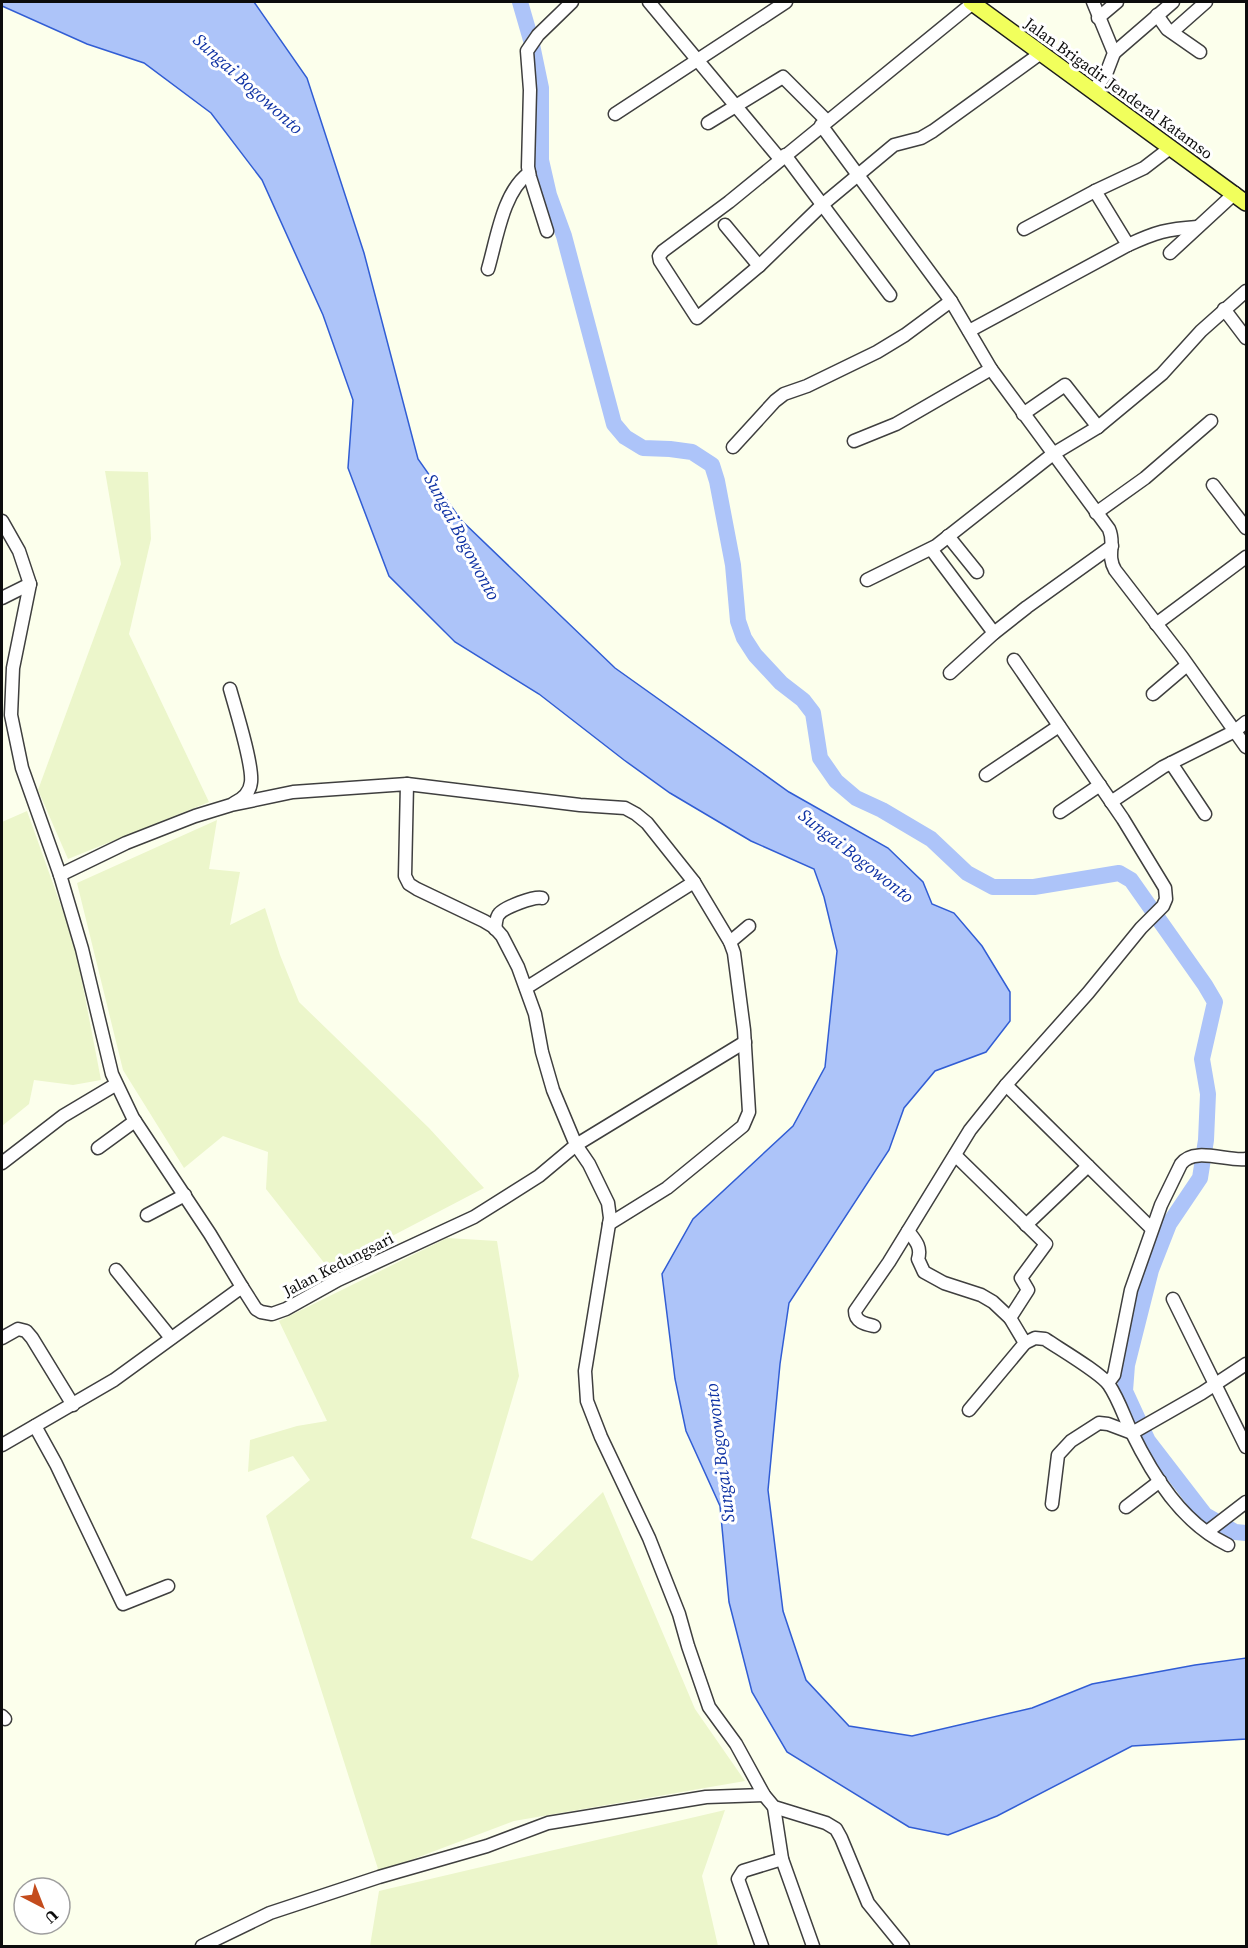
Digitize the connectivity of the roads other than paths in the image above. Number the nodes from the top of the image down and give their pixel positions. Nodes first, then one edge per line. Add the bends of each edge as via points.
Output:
1 (572, 2) edge
2 (649, 2) edge
3 (786, 2) edge
4 (972, 2) edge
5 (1093, 2) edge
6 (1117, 2) edge
7 (1173, 2) edge
8 (1206, 2) edge
9 (1157, 15) junction
10 (1098, 18) junction
11 (1172, 32) junction
12 (1114, 52) junction
13 (1200, 52) dead end
14 (1041, 53) junction
15 (699, 60) junction
16 (1093, 91) junction
17 (736, 106) junction
18 (615, 114) dead end
19 (708, 123) dead end
20 (824, 123) junction
21 (1170, 148) junction
22 (783, 157) junction
23 (529, 173) junction
24 (859, 175) junction
25 (1095, 191) junction
26 (1241, 198) edge
27 (822, 205) junction
28 (725, 225) dead end
29 (1197, 227) junction
30 (1024, 229) dead end
31 (547, 231) dead end
32 (1128, 245) junction
33 (1170, 253) dead end
34 (759, 266) junction
35 (488, 269) dead end
36 (1246, 291) edge
37 (890, 295) dead end
38 (951, 301) junction
39 (1224, 309) junction
40 (969, 331) junction
41 (1246, 338) edge
42 (991, 369) junction
43 (1023, 414) junction
44 (1211, 421) dead end
45 (1098, 427) junction
46 (854, 441) dead end
47 (733, 447) dead end
48 (1053, 454) junction
49 (1213, 485) dead end
50 (1096, 513) junction
51 (2, 521) edge
52 (1246, 528) edge
53 (948, 536) junction
54 (1112, 546) junction
55 (931, 549) junction
56 (1246, 556) edge
57 (977, 572) dead end
58 (867, 580) dead end
59 (30, 584) junction
60 (2, 598) edge
61 (1156, 624) junction
62 (994, 633) junction
63 (1014, 660) dead end
64 (1187, 665) junction
65 (950, 673) dead end
66 (230, 689) dead end
67 (1153, 694) dead end
68 (1246, 722) edge
69 (1059, 726) junction
70 (1235, 731) junction
71 (1246, 747) edge
72 (1171, 763) junction
73 (986, 775) dead end
74 (406, 784) junction
75 (1100, 785) junction
76 (1112, 802) junction
77 (231, 805) junction
78 (1060, 812) dead end
79 (1205, 813) dead end
80 (60, 875) junction
81 (694, 882) junction
82 (542, 898) dead end
83 (749, 926) dead end
84 (495, 928) junction
85 (730, 942) junction
86 (526, 988) junction
87 (745, 1042) junction
88 (115, 1085) junction
89 (1006, 1085) junction
90 (135, 1121) junction
91 (576, 1145) junction
92 (98, 1149) dead end
93 (955, 1155) junction
94 (1246, 1159) edge
95 (2, 1163) edge
96 (1088, 1166) junction
97 (185, 1196) junction
98 (147, 1215) dead end
99 (609, 1224) junction
100 (1026, 1225) junction
101 (1152, 1229) junction
102 (908, 1231) junction
103 (116, 1270) dead end
104 (242, 1287) junction
105 (1173, 1299) dead end
106 (1010, 1318) junction
107 (874, 1326) dead end
108 (2, 1338) edge
109 (171, 1338) junction
110 (1025, 1343) junction
111 (1246, 1364) edge
112 (1108, 1383) junction
113 (1215, 1385) junction
114 (74, 1405) junction
115 (969, 1410) dead end
116 (35, 1426) junction
117 (1134, 1432) junction
118 (2, 1445) edge
119 (1246, 1447) edge
120 (1160, 1481) junction
121 (1246, 1502) edge
122 (1052, 1504) dead end
123 (1126, 1507) dead end
124 (1207, 1532) junction
125 (1228, 1545) dead end
126 (168, 1586) dead end
127 (764, 1795) junction
128 (774, 1806) junction
129 (782, 1859) junction
130 (202, 1947) edge
131 (762, 1947) edge
132 (813, 1947) edge
133 (903, 1947) edge

1 - 23 street via 527,51
2 - 15 street
3 - 15 street
4 - 14 main road, Jalan Brigadir Jenderal Katamso
4 - 20 street
5 - 10 street
6 - 10 street
7 - 9 street
8 - 11 street
9 - 11 street
9 - 12 street
10 - 12 street
11 - 13 street
12 - 16 street via 1106,74
14 - 16 main road, Jalan Brigadir Jenderal Katamso
14 - 24 street via 933,131 894,145
15 - 17 street
15 - 18 street
16 - 21 main road, Jalan Brigadir Jenderal Katamso
17 - 19 street
17 - 20 street via 783,77
17 - 22 street
20 - 22 street
20 - 24 street
21 - 25 street via 1144,168
21 - 26 main road, Jalan Brigadir Jenderal Katamso
22 - 27 street
22 - 34 street via 659,256 697,318
23 - 31 street
23 - 35 street via 510,195
24 - 27 street
24 - 38 street
25 - 30 street
25 - 32 street
26 - 29 street
27 - 34 street
27 - 37 street
28 - 34 street
29 - 32 street via 1169,229
29 - 33 street
32 - 40 street
36 - 39 street
38 - 40 street
38 - 47 street via 877,352 784,394
39 - 41 street
39 - 45 street via 1162,374
40 - 42 street
42 - 43 street
42 - 46 street via 896,424
43 - 45 street via 1065,385
43 - 48 street
44 - 50 street via 1145,478
45 - 48 street
48 - 50 street
48 - 53 street
49 - 52 street
50 - 54 street via 1109,529
51 - 59 street via 20,551
53 - 55 street
53 - 57 street
54 - 61 street via 1110,561 1115,570
54 - 62 street
55 - 58 street
55 - 62 street
56 - 61 street
59 - 60 street
59 - 80 street via 13,668 11,715 22,768
61 - 64 street
62 - 65 street
63 - 69 street
64 - 67 street
64 - 70 street
66 - 77 street via 251,782 245,796
68 - 70 street
69 - 73 street
69 - 75 street
70 - 71 street
70 - 72 street
72 - 76 street
72 - 79 street
74 - 77 street via 293,792
74 - 81 street via 625,808 647,823
74 - 84 street via 405,876 410,884
75 - 76 street
75 - 78 street
76 - 89 street via 1165,888 1166,899
77 - 80 street via 126,843
80 - 88 street
81 - 85 street
81 - 86 street
82 - 84 street via 532,898 503,911
83 - 85 street
84 - 86 street
85 - 87 street
86 - 91 street via 553,1090
87 - 91 street
87 - 99 street via 749,1112 743,1126 667,1188
88 - 90 street
88 - 95 street via 63,1116
89 - 93 street
89 - 96 street
90 - 92 street
90 - 97 street
91 - 99 street via 608,1203
91 - 104 street, Jalan Kedungsari via 539,1176 474,1217 338,1280 286,1309 272,1314 261,1312
93 - 100 street
93 - 102 street
94 - 101 street via 1193,1155 1184,1160
96 - 100 street
96 - 101 street
97 - 98 street
97 - 104 street
99 - 127 street via 585,1371 587,1401 649,1538 709,1707 736,1744
100 - 106 street via 1046,1244 1021,1278 1029,1290
101 - 112 street via 1131,1290 1114,1375
102 - 106 street via 921,1252 918,1259 924,1272 981,1295
102 - 107 street via 855,1311 863,1324
103 - 109 street
104 - 109 street
105 - 113 street
106 - 110 street
108 - 114 street via 18,1329 26,1331
109 - 114 street
110 - 112 street via 1045,1339
110 - 115 street
111 - 113 street
112 - 117 street
113 - 117 street
113 - 119 street
114 - 116 street
116 - 118 street
116 - 126 street via 123,1604
117 - 120 street via 1144,1458
117 - 122 street via 1099,1424 1071,1441 1058,1455
120 - 123 street
120 - 124 street via 1189,1518
121 - 124 street
124 - 125 street
127 - 128 street
127 - 130 street via 706,1797 548,1823 487,1846 270,1913
128 - 129 street
128 - 133 street via 836,1829 868,1903
129 - 131 street via 743,1871 738,1879
129 - 132 street

